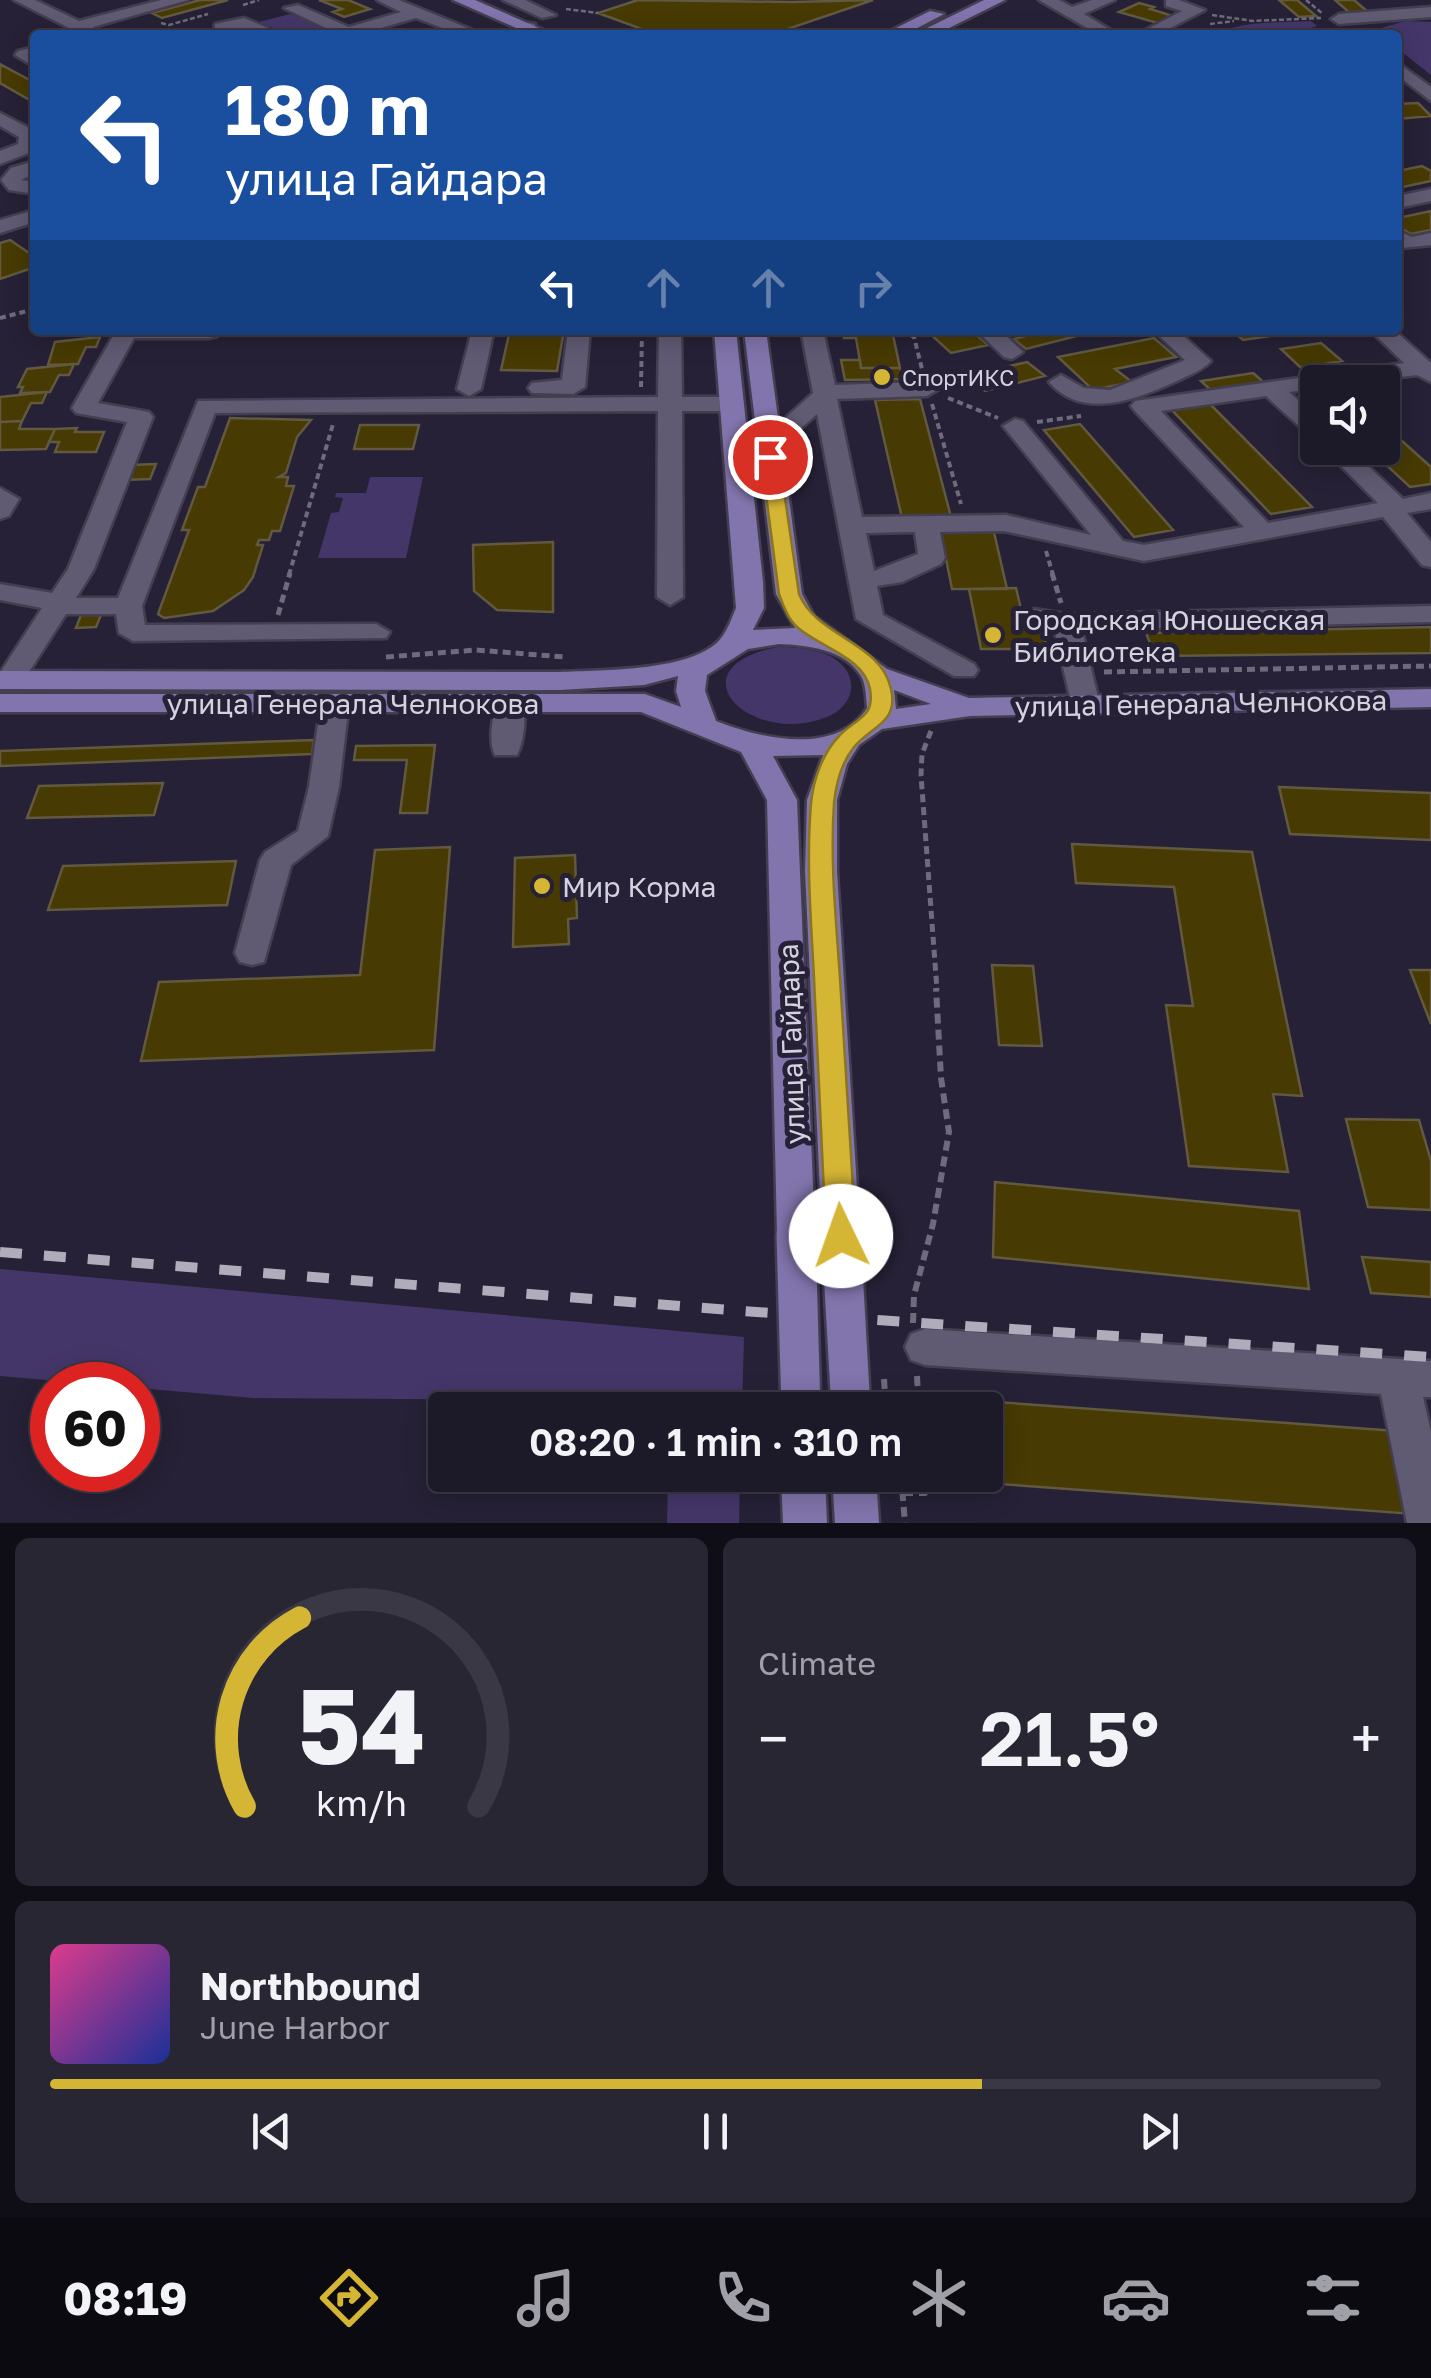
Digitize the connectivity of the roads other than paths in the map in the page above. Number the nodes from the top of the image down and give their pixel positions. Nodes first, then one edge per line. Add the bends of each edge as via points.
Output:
1 (180, 0) edge
2 (385, 0) edge
3 (461, 0) edge
4 (511, 0) edge
5 (966, 0) edge
6 (998, 0) edge
7 (1048, 0) edge
8 (1107, 0) edge
9 (26, 2) edge
10 (289, 4) edge
11 (1172, 4) dead end
12 (0, 7) edge
13 (271, 11) dead end
14 (1070, 12) junction
15 (1431, 12) edge
16 (417, 13) junction
17 (78, 26) junction
18 (518, 27) edge
19 (86, 30) edge
20 (221, 30) edge
21 (258, 30) edge
22 (335, 30) edge
23 (356, 30) edge
24 (463, 30) edge
25 (901, 30) edge
26 (932, 30) edge
27 (1102, 30) edge
28 (1155, 30) edge
29 (1353, 30) edge
30 (1402, 74) edge
31 (1428, 102) edge
32 (0, 118) edge
33 (0, 158) edge
34 (30, 168) edge
35 (0, 192) edge
36 (1431, 195) edge
37 (30, 200) edge
38 (30, 201) edge
39 (1402, 201) edge
40 (30, 203) edge
41 (30, 204) edge
42 (0, 211) edge
43 (0, 228) edge
44 (1402, 239) edge
45 (1431, 239) edge
46 (124, 335) edge
47 (481, 335) edge
48 (579, 335) edge
49 (670, 335) edge
50 (724, 335) edge
51 (756, 335) edge
52 (813, 335) edge
53 (992, 335) edge
54 (1170, 335) edge
55 (1388, 335) edge
56 (1012, 352) dead end
57 (1422, 360) edge
58 (1060, 382) dead end
59 (1271, 388) junction
60 (927, 389) road end
61 (824, 394) junction
62 (467, 397) junction
63 (668, 404) junction
64 (731, 404) junction
65 (1300, 415) edge
66 (1015, 426) dead end
67 (770, 457) junction
68 (1352, 465) edge
69 (0, 496) edge
70 (1431, 501) edge
71 (1394, 508) junction
72 (0, 511) edge
73 (926, 523) junction
74 (853, 525) junction
75 (1264, 532) junction
76 (1116, 548) junction
77 (1431, 559) edge
78 (860, 581) junction
79 (0, 592) edge
80 (670, 598) dead end
81 (55, 604) junction
82 (128, 606) junction
83 (1431, 614) edge
84 (1034, 617) dead end
85 (1066, 622) junction
86 (734, 642) junction
87 (831, 642) junction
88 (373, 646) road end
89 (702, 662) junction
90 (964, 670) dead end
91 (877, 675) junction
92 (4, 688) edge
93 (1431, 698) edge
94 (335, 703) junction
95 (510, 704) junction
96 (1086, 706) junction
97 (970, 707) junction
98 (703, 724) junction
99 (861, 730) junction
100 (754, 746) junction
101 (506, 748) dead end
102 (252, 953) dead end
103 (919, 1330) road end
104 (1414, 1377) edge
105 (801, 1392) edge
106 (849, 1392) edge
107 (804, 1492) edge
108 (869, 1492) edge
109 (805, 1523) edge
110 (857, 1523) edge
111 (1428, 1523) edge

1 - 17 street
2 - 16 street
3 - 18 main road
4 - 18 street via 554,12
5 - 25 main road
6 - 26 main road
7 - 14 street
8 - 14 street
9 - 12 street
9 - 17 street
10 - 13 street
10 - 22 street
11 - 28 street via 1195,11
14 - 27 street
15 - 29 street via 1335,15
16 - 23 street
16 - 24 street
17 - 19 street
20 - 21 street via 244,23
30 - 31 street
32 - 33 street via 29,136 28,148
34 - 37 street via 12,180
35 - 38 street
36 - 39 street
40 - 42 street
41 - 43 street
44 - 45 street
46 - 81 street via 84,408 141,417 81,569
47 - 62 street
48 - 62 street via 574,387
49 - 63 street
50 - 64 main road
51 - 67 main road
52 - 61 street
53 - 56 street
54 - 58 street via 1200,361 1131,392 1092,398 1072,394
55 - 57 street
57 - 59 street
59 - 65 street
59 - 75 street via 1143,406
60 - 61 street
61 - 67 street
61 - 74 street
62 - 63 street
62 - 82 street via 206,406
63 - 64 street
63 - 80 street
64 - 86 main road via 750,582 750,608
66 - 76 street
67 - 87 main road via 789,594 803,622
68 - 71 street
69 - 72 street via 6,499
70 - 71 street
71 - 75 street
71 - 77 street
73 - 74 street
73 - 76 street via 1006,523
73 - 78 street via 932,558 893,576
74 - 78 street
75 - 76 street via 1144,553
78 - 90 street via 870,619
79 - 81 street
81 - 82 street
81 - 92 street
82 - 88 street via 133,632 273,632
83 - 85 street
84 - 85 street
85 - 96 street
86 - 87 main road via 768,634
86 - 89 main road
87 - 91 main road
89 - 92 main road, улица Генерала Челнокова via 644,676 560,681
89 - 98 main road via 690,678
91 - 97 main road, улица Генерала Челнокова
91 - 99 main road, улица Гайдара via 882,708
92 - 94 main road, улица Генерала Челнокова
93 - 96 main road, улица Генерала Челнокова
94 - 95 main road, улица Генерала Челнокова
94 - 102 street via 312,836 276,860
95 - 98 main road, улица Генерала Челнокова via 645,703
95 - 101 street
96 - 97 main road, улица Генерала Челнокова
97 - 99 main road, улица Генерала Челнокова
98 - 100 main road
99 - 100 main road via 812,748
99 - 106 main road, улица Гайдара, bridge via 832,764 822,800 821,853
100 - 105 main road, улица Гайдара, bridge via 782,800
103 - 104 street
104 - 111 street
107 - 109 main road
108 - 110 main road

